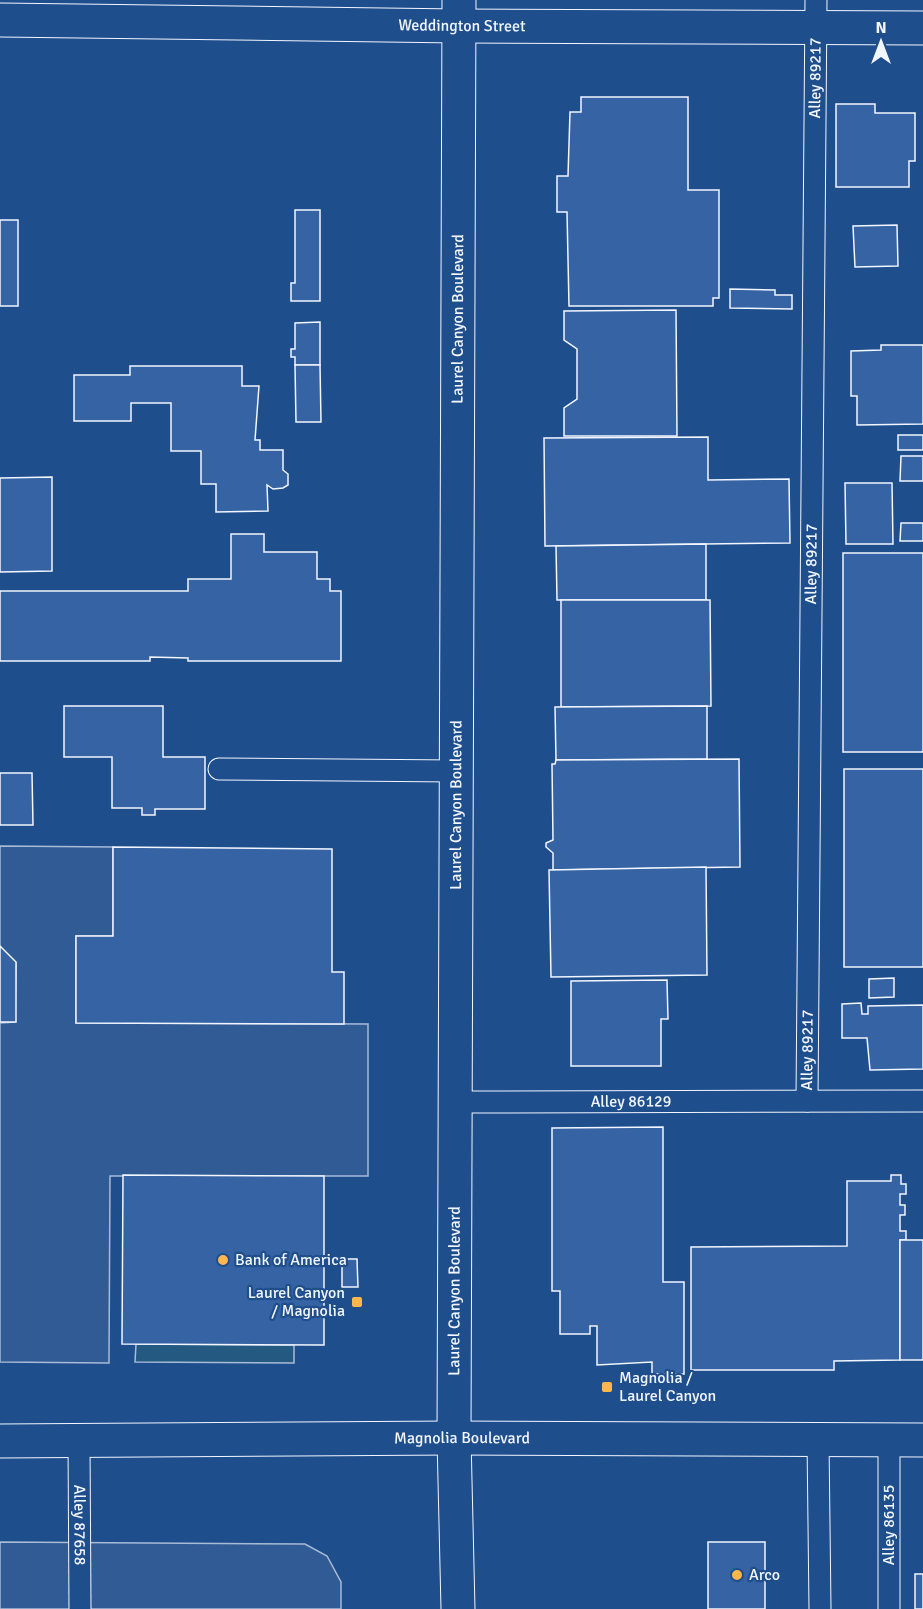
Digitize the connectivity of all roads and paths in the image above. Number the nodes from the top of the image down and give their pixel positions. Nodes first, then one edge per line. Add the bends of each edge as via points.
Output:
1 (459, 13) edge
2 (816, 14) edge
3 (0, 20) edge
4 (923, 28) edge
5 (219, 769) dead end
6 (456, 771) junction
7 (807, 1101) junction
8 (923, 1101) edge
9 (455, 1102) junction
10 (454, 1438) junction
11 (818, 1440) junction
12 (889, 1440) junction
13 (923, 1440) edge
14 (0, 1441) edge
15 (79, 1441) junction
16 (80, 1609) edge
17 (458, 1609) edge
18 (820, 1609) edge
19 (889, 1609) edge

1 - 2 main road, Weddington Street
1 - 3 main road, Weddington Street
1 - 6 main road, Laurel Canyon Boulevard
2 - 4 main road, Weddington Street
2 - 7 lane, Alley 89217
5 - 6 lane
6 - 9 main road, Laurel Canyon Boulevard
7 - 8 lane, Alley 86129
7 - 9 lane, Alley 86129
9 - 10 main road, Laurel Canyon Boulevard
10 - 11 main road, Magnolia Boulevard
10 - 15 main road, Magnolia Boulevard
10 - 17 main road, Laurel Canyon Boulevard
11 - 12 main road, Magnolia Boulevard
11 - 18 lane
12 - 13 main road, Magnolia Boulevard
12 - 19 lane, Alley 86135
14 - 15 main road, Magnolia Boulevard
15 - 16 lane, Alley 87658

